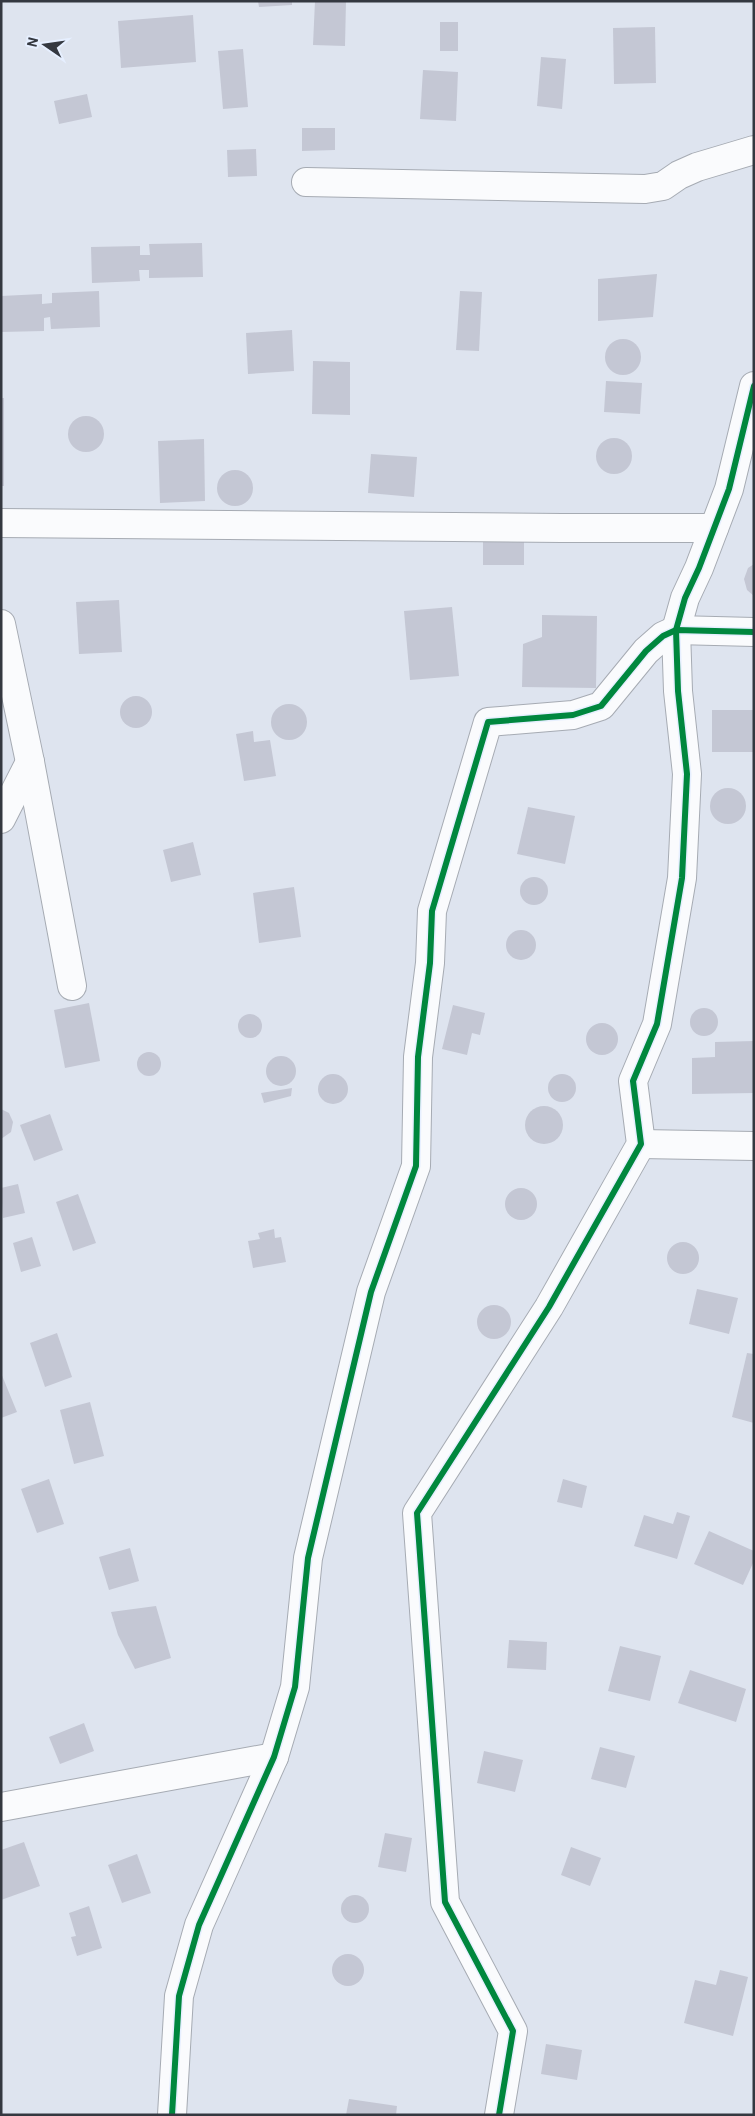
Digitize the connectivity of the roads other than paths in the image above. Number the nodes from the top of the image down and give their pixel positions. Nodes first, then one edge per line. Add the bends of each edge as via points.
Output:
1 (754, 150) edge
2 (306, 182) dead end
3 (752, 398) edge
4 (746, 455) edge
5 (1, 524) edge
6 (714, 528) junction
7 (1, 624) edge
8 (676, 630) junction
9 (754, 632) edge
10 (30, 762) junction
11 (1, 819) edge
12 (72, 986) dead end
13 (641, 1144) junction
14 (754, 1146) edge
15 (274, 1757) junction
16 (1, 1807) edge
17 (172, 2115) edge
18 (499, 2115) edge

1 - 2 street via 698,167 663,186 645,189
3 - 4 street
4 - 6 street
5 - 6 street
6 - 8 street via 685,598
7 - 10 street
8 - 9 street
8 - 13 street via 678,691 687,774 682,878 657,1024 633,1081
8 - 15 street via 662,636 646,651 601,706 573,714 488,722 432,911 430,963 418,1057 416,1166 369,1302 308,1558 295,1687
10 - 11 street
10 - 12 street
13 - 14 street
13 - 18 street via 549,1307 417,1513 445,1902 513,2031
15 - 16 street
15 - 17 street via 199,1925 181,1987

